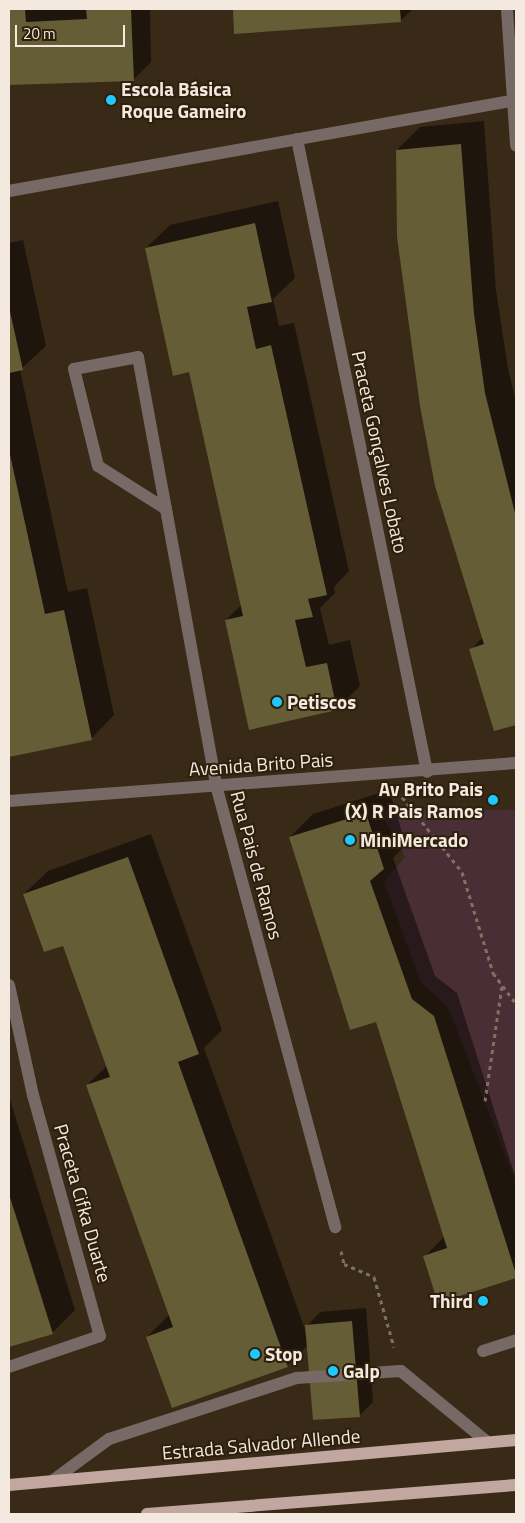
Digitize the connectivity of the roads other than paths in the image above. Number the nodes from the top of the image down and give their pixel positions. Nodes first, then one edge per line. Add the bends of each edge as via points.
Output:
1 (507, 9) edge
2 (514, 101) edge
3 (297, 139) junction
4 (516, 146) edge
5 (9, 191) edge
6 (166, 509) junction
7 (516, 764) edge
8 (428, 772) junction
9 (216, 785) junction
10 (9, 801) edge
11 (9, 985) edge
12 (335, 1226) dead end
13 (516, 1340) edge
14 (483, 1351) dead end
15 (9, 1367) edge
16 (516, 1440) edge
17 (487, 1442) junction
18 (52, 1481) junction
19 (9, 1485) edge
20 (516, 1485) edge
21 (147, 1514) edge

1 - 2 street
2 - 3 street
2 - 4 street
3 - 5 street
3 - 8 street, Praceta Gonçalves Lobato
6 - 6 street, Rua Pais de Ramos via 98,466 74,369 138,357
6 - 9 street, Rua Pais de Ramos
7 - 8 street, Avenida Brito Pais
8 - 9 street, Avenida Brito Pais
9 - 10 street, Avenida Brito Pais
9 - 12 street, Rua Pais de Ramos
11 - 15 street, Praceta Cifka Duarte via 33,1095 100,1336
13 - 14 street
16 - 17 main road, Estrada Salvador Allende
17 - 18 main road, Estrada Salvador Allende
17 - 18 street via 401,1371 297,1378 109,1439
18 - 19 main road, Estrada Salvador Allende
20 - 21 main road

